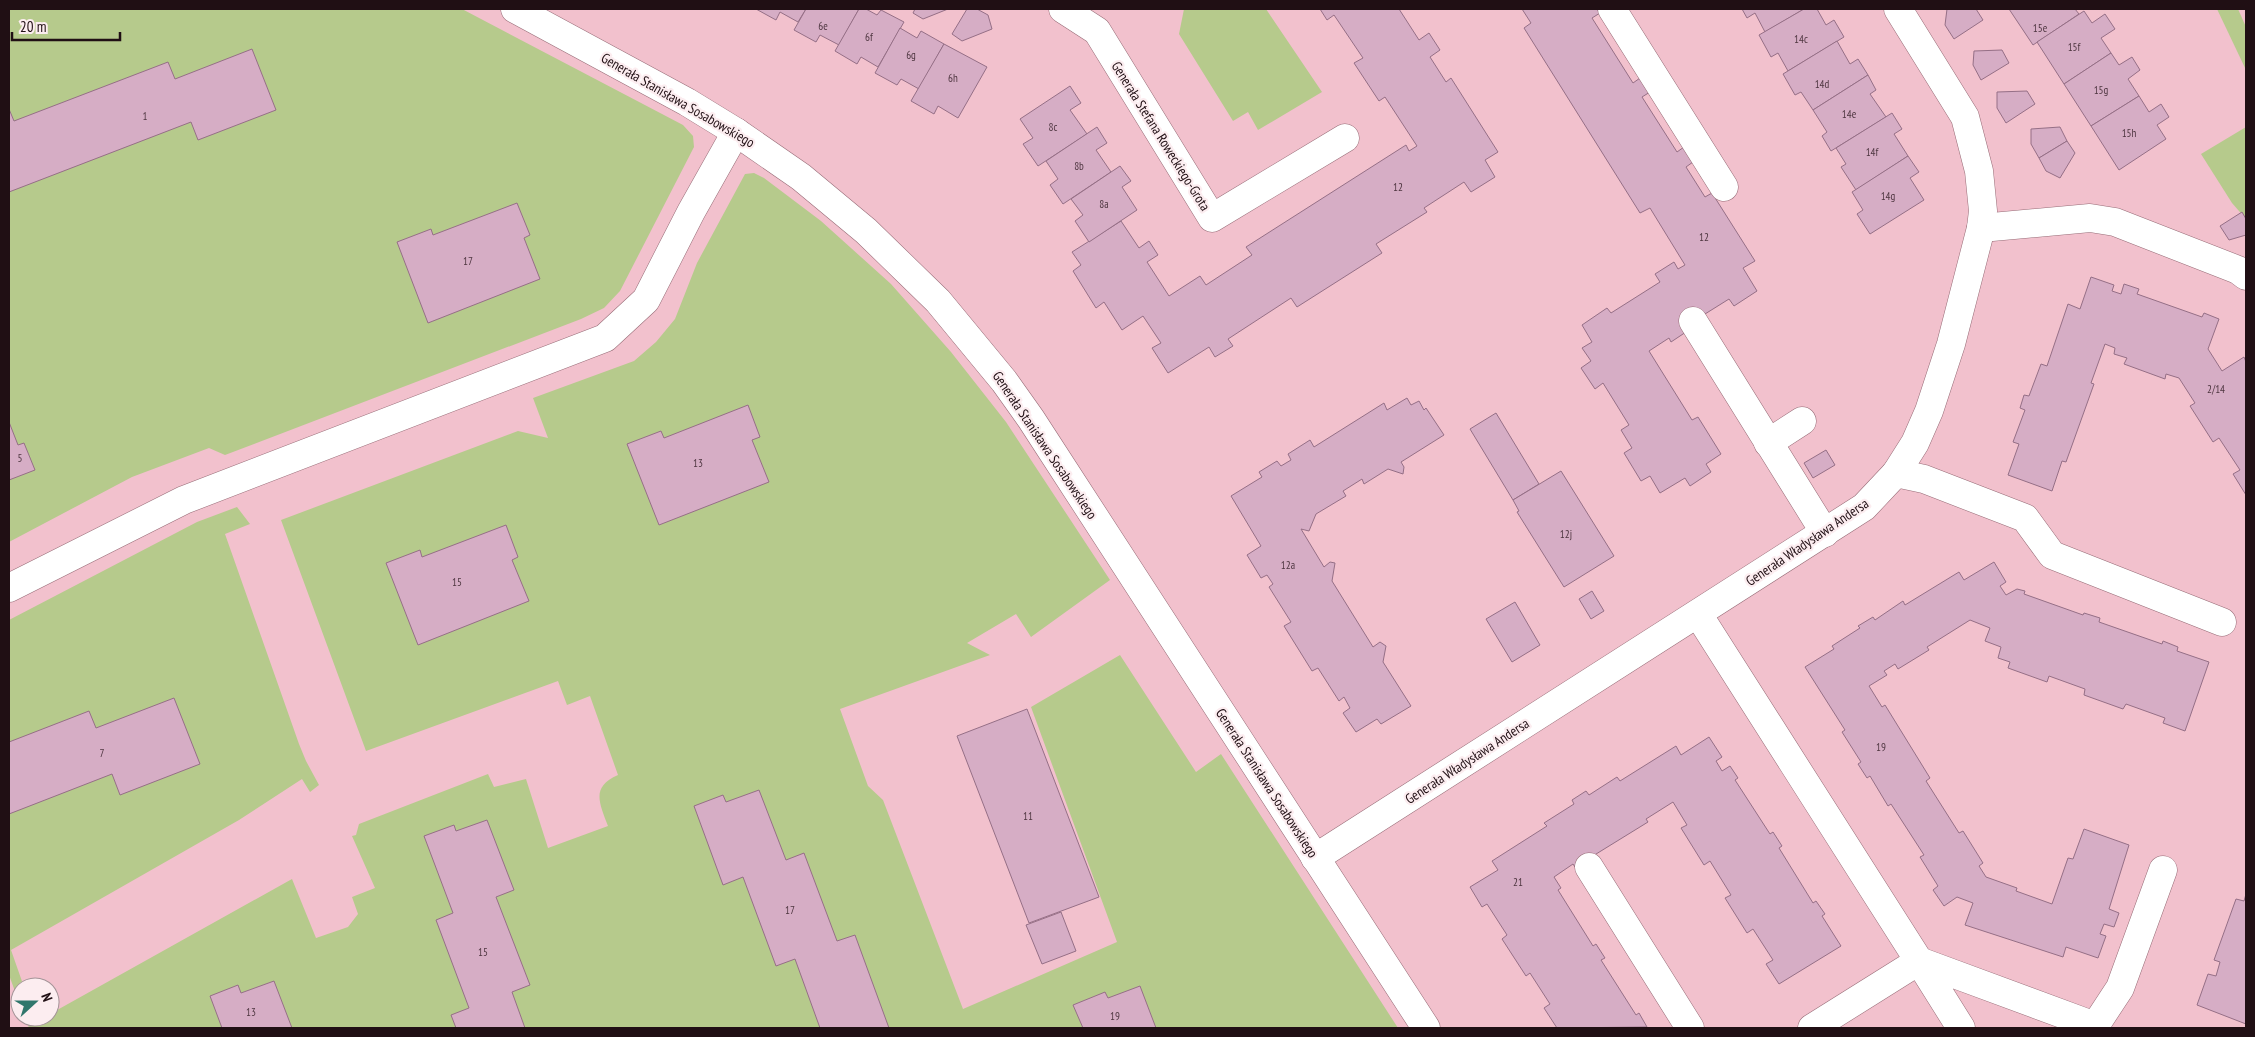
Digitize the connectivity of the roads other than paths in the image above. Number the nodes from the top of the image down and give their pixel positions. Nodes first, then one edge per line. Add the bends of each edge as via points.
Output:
1 (1064, 9) edge
2 (1612, 9) edge
3 (1898, 9) edge
4 (530, 12) edge
5 (736, 132) junction
6 (1345, 138) dead end
7 (1724, 187) dead end
8 (1981, 228) junction
9 (2246, 276) edge
10 (1693, 322) dead end
11 (1802, 421) dead end
12 (1768, 443) junction
13 (1896, 473) junction
14 (1825, 533) junction
15 (9, 588) edge
16 (1698, 614) junction
17 (2222, 622) dead end
18 (1315, 858) junction
19 (1589, 867) dead end
20 (2163, 870) dead end
21 (1919, 961) junction
22 (1426, 1028) edge
23 (1690, 1028) edge
24 (1812, 1028) edge
25 (1961, 1028) edge

1 - 6 street, Generała Stefana Roweckiego-Grota via 1097,31 1212,218
2 - 7 street
3 - 8 street, Generała Władysława Andersa via 1965,117 1979,171 1983,211
4 - 5 street, Generała Stanisława Sosabowskiego
5 - 15 street via 646,300 605,338 184,500
5 - 18 street, Generała Stanisława Sosabowskiego via 801,177 866,231 938,301 1004,381
8 - 9 street via 2090,218 2115,222
8 - 13 street, Generała Władysława Andersa via 1951,344 1929,411
10 - 12 street
11 - 12 street
12 - 14 street
13 - 14 street, Generała Władysława Andersa via 1864,507
13 - 17 street via 1924,480 2025,518 2052,554
14 - 16 street, Generała Władysława Andersa
16 - 18 street, Generała Władysława Andersa
16 - 21 street
18 - 22 street, Generała Stanisława Sosabowskiego
19 - 23 street
20 - 21 street via 2120,988 2095,1026
21 - 24 street
21 - 25 street

